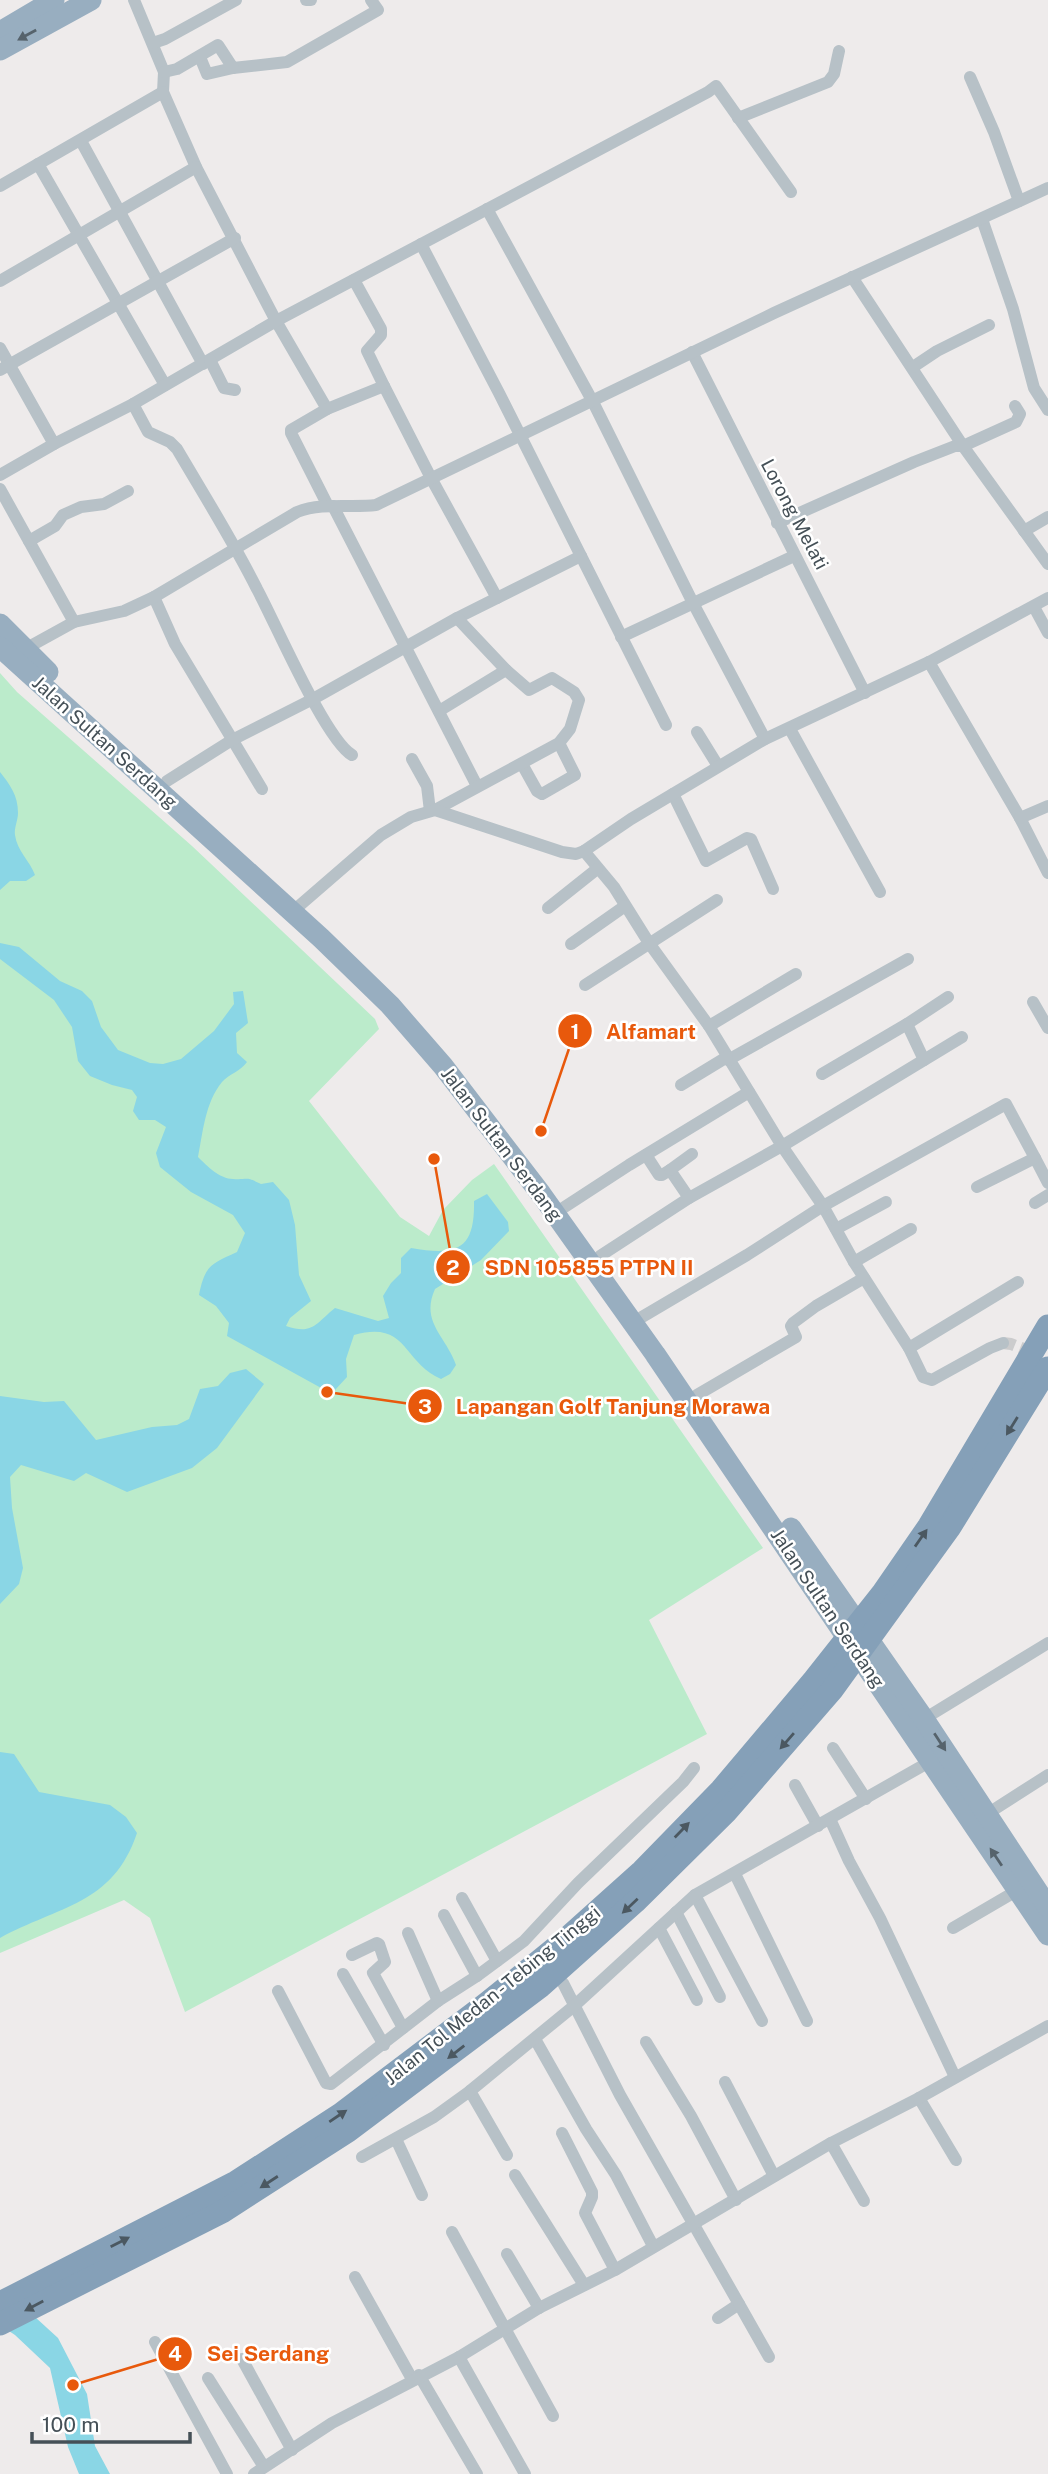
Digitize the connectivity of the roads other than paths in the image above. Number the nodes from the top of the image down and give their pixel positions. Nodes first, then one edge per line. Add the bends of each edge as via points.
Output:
1 (54, 0) edge
2 (91, 0) edge
3 (134, 0) edge
4 (236, 0) edge
5 (371, 0) edge
6 (0, 32) edge
7 (153, 43) junction
8 (0, 50) edge
9 (839, 51) dead end
10 (200, 57) junction
11 (233, 68) junction
12 (164, 72) junction
13 (970, 77) dead end
14 (163, 92) junction
15 (738, 118) junction
16 (81, 141) junction
17 (38, 164) junction
18 (196, 167) junction
19 (0, 186) edge
20 (1048, 188) edge
21 (791, 192) dead end
22 (1018, 201) junction
23 (487, 209) junction
24 (119, 212) junction
25 (982, 219) junction
26 (80, 234) junction
27 (235, 238) junction
28 (421, 244) junction
29 (852, 277) junction
30 (354, 280) junction
31 (0, 281) edge
32 (158, 282) junction
33 (119, 304) junction
34 (276, 321) junction
35 (989, 325) dead end
36 (0, 348) edge
37 (692, 352) junction
38 (206, 362) junction
39 (5, 367) edge
40 (913, 367) junction
41 (165, 385) junction
42 (384, 386) junction
43 (236, 390) dead end
44 (593, 402) junction
45 (133, 404) junction
46 (1015, 406) dead end
47 (327, 409) junction
48 (1048, 410) edge
49 (521, 437) junction
50 (54, 444) junction
51 (963, 446) junction
52 (0, 475) edge
53 (431, 478) junction
54 (0, 489) edge
55 (128, 491) dead end
56 (331, 506) junction
57 (1048, 517) edge
58 (777, 523) junction
59 (1024, 531) junction
60 (29, 541) junction
61 (234, 548) junction
62 (581, 556) junction
63 (794, 556) junction
64 (1048, 564) edge
65 (155, 597) junction
66 (497, 598) junction
67 (1048, 598) edge
68 (692, 603) junction
69 (1034, 607) junction
70 (457, 618) junction
71 (74, 622) junction
72 (0, 624) edge
73 (1048, 633) edge
74 (621, 637) junction
75 (405, 647) junction
76 (13, 652) edge
77 (929, 662) junction
78 (506, 670) junction
79 (865, 693) junction
80 (313, 699) junction
81 (439, 711) junction
82 (666, 724) dead end
83 (790, 729) junction
84 (697, 732) dead end
85 (765, 739) junction
86 (232, 740) junction
87 (559, 743) junction
88 (352, 755) dead end
89 (412, 759) dead end
90 (522, 764) junction
91 (718, 766) junction
92 (167, 781) junction
93 (477, 786) junction
94 (262, 789) dead end
95 (673, 794) junction
96 (1048, 806) edge
97 (432, 810) junction
98 (1020, 818) junction
99 (584, 851) junction
100 (597, 869) junction
101 (1048, 873) edge
102 (773, 889) dead end
103 (880, 892) dead end
104 (717, 900) dead end
105 (299, 905) junction
106 (625, 906) junction
107 (548, 908) dead end
108 (649, 943) junction
109 (571, 944) dead end
110 (908, 959) dead end
111 (796, 974) dead end
112 (585, 985) dead end
113 (948, 997) dead end
114 (1033, 1002) dead end
115 (907, 1024) junction
116 (709, 1026) junction
117 (1048, 1028) edge
118 (962, 1037) dead end
119 (728, 1058) junction
120 (924, 1060) junction
121 (822, 1074) dead end
122 (681, 1085) dead end
123 (749, 1092) junction
124 (782, 1146) junction
125 (692, 1154) dead end
126 (646, 1155) junction
127 (1035, 1158) junction
128 (670, 1170) junction
129 (1048, 1183) edge
130 (977, 1188) dead end
131 (1048, 1195) edge
132 (689, 1198) junction
133 (886, 1202) dead end
134 (1035, 1203) dead end
135 (823, 1206) junction
136 (563, 1208) junction
137 (836, 1229) junction
138 (911, 1229) dead end
139 (600, 1256) junction
140 (854, 1262) junction
141 (864, 1278) junction
142 (1018, 1282) dead end
143 (642, 1317) junction
144 (1048, 1326) edge
145 (1003, 1343) tunnel mouth
146 (909, 1348) junction
147 (1048, 1368) edge
148 (696, 1395) junction
149 (778, 1521) junction
150 (886, 1603) junction
151 (1048, 1643) edge
152 (924, 1719) junction
153 (833, 1748) dead end
154 (931, 1761) junction
155 (694, 1768) dead end
156 (1048, 1775) edge
157 (795, 1785) dead end
158 (866, 1799) junction
159 (986, 1814) junction
160 (830, 1819) junction
161 (818, 1826) junction
162 (735, 1874) junction
163 (1018, 1890) junction
164 (695, 1895) junction
165 (462, 1898) dead end
166 (1048, 1907) edge
167 (676, 1912) junction
168 (444, 1915) dead end
169 (660, 1928) junction
170 (953, 1928) dead end
171 (408, 1933) dead end
172 (1048, 1934) edge
173 (352, 1955) dead end
174 (497, 1961) junction
175 (343, 1974) dead end
176 (477, 1976) junction
177 (563, 1983) dead end
178 (278, 1991) dead end
179 (720, 1997) dead end
180 (697, 2000) dead end
181 (438, 2001) junction
182 (574, 2006) junction
183 (762, 2021) dead end
184 (807, 2021) dead end
185 (1048, 2026) edge
186 (403, 2028) junction
187 (535, 2039) junction
188 (646, 2042) dead end
189 (384, 2045) junction
190 (955, 2077) junction
191 (725, 2082) dead end
192 (470, 2091) junction
193 (919, 2098) junction
194 (562, 2133) dead end
195 (396, 2138) junction
196 (831, 2143) junction
197 (507, 2155) dead end
198 (362, 2157) dead end
199 (956, 2161) dead end
200 (514, 2175) dead end
201 (774, 2176) junction
202 (422, 2195) dead end
203 (736, 2200) junction
204 (863, 2201) dead end
205 (692, 2223) junction
206 (452, 2232) dead end
207 (653, 2246) junction
208 (507, 2254) dead end
209 (615, 2270) junction
210 (355, 2277) dead end
211 (64, 2281) junction
212 (583, 2286) junction
213 (0, 2303) edge
214 (739, 2304) junction
215 (539, 2308) junction
216 (718, 2318) dead end
217 (0, 2324) edge
218 (504, 2330) junction
219 (155, 2342) dead end
220 (459, 2357) junction
221 (769, 2357) dead end
222 (242, 2359) dead end
223 (416, 2377) junction
224 (208, 2378) dead end
225 (553, 2416) dead end
226 (292, 2450) junction
227 (259, 2471) edge
228 (227, 2474) edge
229 (477, 2474) edge
230 (525, 2474) edge

1 - 6 highway
2 -> 8 highway
3 - 7 street
4 - 7 street
5 - 11 street via 378,10 287,62
7 - 12 street
9 - 15 street via 828,82
10 - 11 street via 207,74
10 - 11 street via 218,45
10 - 12 street
12 - 14 street
13 - 22 street
14 - 16 street
14 - 18 street
15 - 21 street
15 - 23 street via 716,86
16 - 17 street
16 - 24 street
17 - 19 street
17 - 26 street
18 - 24 street
18 - 27 street
20 - 22 street
22 - 25 street
23 - 28 street
23 - 44 street
24 - 26 street
24 - 32 street
25 - 29 street
25 - 48 street via 1034,388
26 - 31 street
26 - 33 street
27 - 32 street
27 - 34 street
28 - 30 street
28 - 49 street
29 - 37 street
29 - 40 street
30 - 34 street
30 - 42 street via 381,329 367,351
32 - 33 street
32 - 38 street
33 - 39 street
33 - 41 street
34 - 38 street
34 - 47 street
35 - 40 street
36 - 39 street
37 - 44 street
37 - 58 street, Lorong Melati
38 - 41 street
38 - 43 street via 224,388
39 - 50 street
40 - 51 street
41 - 45 street
42 - 47 street
42 - 53 street
44 - 49 street
44 - 68 street
45 - 50 street
45 - 61 street via 148,432 177,449
46 - 51 street via 1020,414 1016,422
47 - 56 street via 290,433
49 - 53 street
49 - 62 street
50 - 52 street
51 - 58 street via 914,462
51 - 59 street
53 - 56 street via 376,505
53 - 66 street
54 - 60 street
55 - 60 street via 104,504 63,515 55,526
56 - 61 street via 297,512
56 - 75 street
57 - 59 street
58 - 63 street, Lorong Melati
59 - 64 street
60 - 71 street
61 - 65 street
61 - 80 street
62 - 66 street
62 - 74 street
63 - 68 street
63 - 79 street, Lorong Melati
65 - 71 street via 124,611
65 - 86 street via 175,644
66 - 70 street
67 - 69 street
68 - 74 street
68 - 85 street
69 - 73 street
69 - 77 street
70 - 75 street
70 - 78 street
71 - 76 street
72 - 76 highway, Jalan Sultan Serdang
74 - 82 street
75 - 80 street
75 - 81 street
76 - 92 highway, Jalan Sultan Serdang
76 - 149 highway, Jalan Sultan Serdang via 321,938 414,1031 564,1226
77 - 79 street
77 - 98 street
78 - 81 street
78 - 87 street via 529,690 552,678 578,695 575,719
79 - 83 street
80 - 86 street
80 - 88 street via 341,746
81 - 93 street
83 - 85 street
83 - 103 street
84 - 91 street
85 - 91 street
86 - 92 street
86 - 94 street
87 - 90 street
87 - 90 street via 575,775 548,792 537,791
89 - 97 street via 427,786
90 - 93 street
91 - 95 street
92 - 105 highway, Jalan Sultan Serdang
93 - 97 street
95 - 99 street
95 - 102 street via 706,861 751,839
96 - 98 street
97 - 99 street via 562,852
97 - 105 street via 381,835
98 - 101 street
99 - 100 street
100 - 106 street
100 - 107 street
104 - 108 street
105 - 136 highway, Jalan Sultan Serdang via 387,987 422,1027
106 - 108 street
106 - 109 street
108 - 112 street
108 - 116 street
110 - 119 street
111 - 116 street
113 - 115 street
114 - 117 street
115 - 120 street
115 - 121 street
116 - 119 street
118 - 120 street
119 - 122 street
119 - 123 street
120 - 124 street
123 - 124 street
123 - 126 street
124 - 132 street
124 - 135 street
125 - 128 street
126 - 128 street via 659,1175
126 - 136 street
127 - 129 street
127 - 130 street
127 - 135 street via 1006,1104
128 - 132 street
131 - 134 street
132 - 139 street
133 - 137 street
135 - 137 street
135 - 143 street
136 - 139 highway, Jalan Sultan Serdang
137 - 140 street
138 - 140 street
139 - 143 highway, Jalan Sultan Serdang
140 - 141 street
141 - 146 street
141 - 148 street via 793,1323 790,1326 796,1337
142 - 146 street
143 - 148 highway, Jalan Sultan Serdang
150 -> 144 highway, Jalan Tol Medan - Tebing Tinggi
145 - 146 street via 928,1380
147 -> 150 highway, Jalan Tol Medan - Tebing Tinggi via 950,1527
148 - 149 highway, Jalan Sultan Serdang
149 - 152 highway, Jalan Sultan Serdang
149 - 154 highway, Jalan Sultan Serdang
150 - 211 highway, Jalan Tol Medan - Tebing Tinggi via 727,1811 635,1902 530,1994 348,2131 222,2212
151 - 152 street
152 -> 159 highway, Jalan Sultan Serdang
153 - 158 street
154 - 158 street
163 -> 154 highway, Jalan Sultan Serdang
155 - 174 street via 578,1882 528,1945
156 - 159 street
157 - 161 street
158 - 160 street
159 - 166 highway, Jalan Sultan Serdang
160 - 161 street
160 - 190 street
161 - 162 street
162 - 164 street
162 - 184 street
163 - 170 street
163 - 172 highway, Jalan Sultan Serdang
164 - 167 street
164 - 183 street
165 - 174 street
167 - 169 street
167 - 179 street
168 - 176 street
169 - 180 street
169 - 182 street
171 - 181 street
173 - 186 street via 379,1944 384,1962 373,1973
174 - 176 street
175 - 189 street
176 - 181 street
177 - 182 street
178 - 189 street via 327,2084
181 - 186 street
182 - 187 street
182 - 205 street
185 - 190 street
186 - 189 street
187 - 192 street
187 - 207 street
188 - 203 street
190 - 193 street
191 - 201 street
192 - 195 street
192 - 197 street
193 - 196 street
193 - 199 street
194 - 209 street via 592,2192 585,2213
195 - 198 street
195 - 202 street
196 - 201 street
196 - 204 street
200 - 212 street
201 - 203 street
203 - 205 street
205 - 207 street
205 - 214 street
206 - 218 street
207 - 209 street
208 - 215 street
209 - 212 street
210 - 223 street
211 - 213 highway, Jalan Tol Medan - Tebing Tinggi
211 -> 217 highway, Jalan Tol Medan - Tebing Tinggi
212 - 215 street
214 - 216 street
214 - 221 street
215 - 218 street
218 - 220 street
218 - 225 street
219 - 228 street
220 - 223 street
220 - 230 street
222 - 226 street
223 - 226 street
223 - 229 street
224 - 227 street
226 - 227 street

